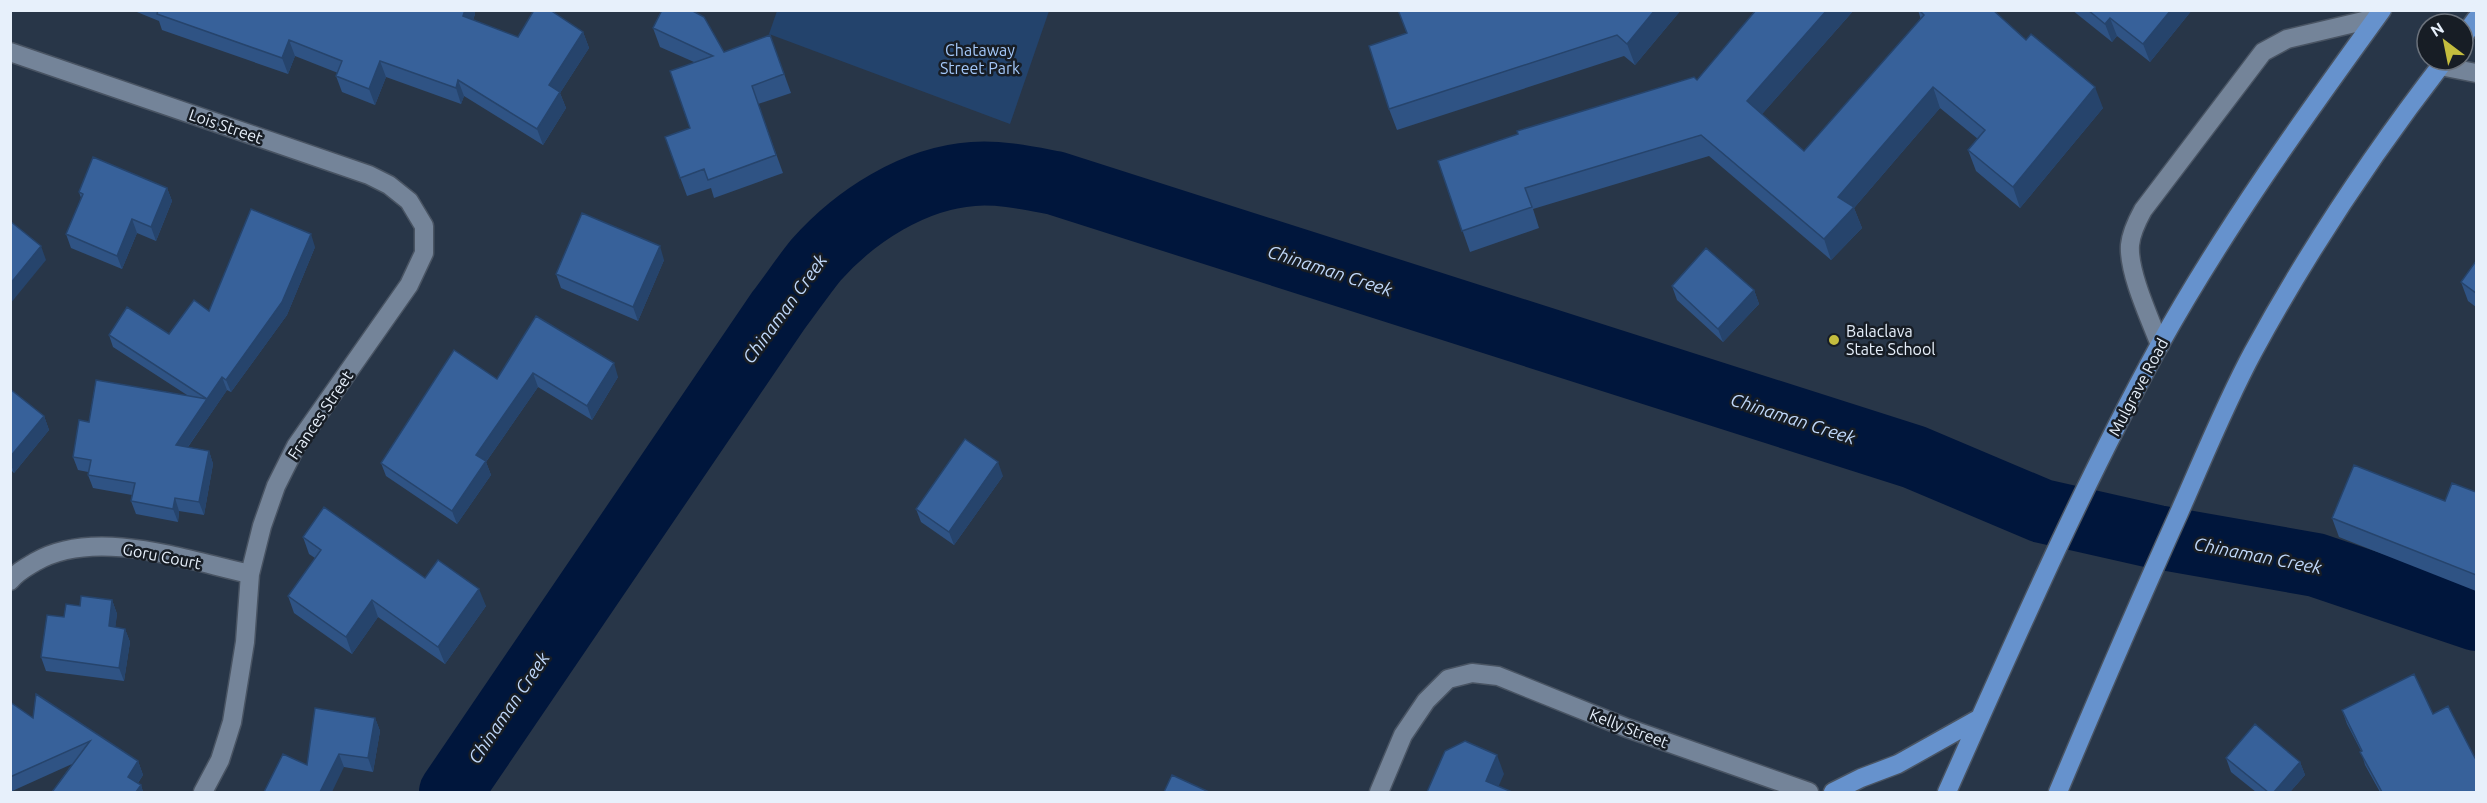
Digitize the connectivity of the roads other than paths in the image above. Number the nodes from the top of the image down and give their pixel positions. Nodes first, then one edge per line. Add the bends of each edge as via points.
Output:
1 (2379, 14) edge
2 (10, 52) edge
3 (2435, 72) edge
4 (424, 226) joint
5 (2160, 345) junction
6 (250, 574) junction
7 (10, 581) edge
8 (1980, 718) junction
9 (203, 792) edge
10 (1379, 792) edge
11 (1809, 792) edge
12 (1833, 792) edge
13 (1947, 792) edge
14 (2058, 792) edge

1 - 5 main road, Mulgrave Road via 2231,226
1 - 5 street via 2287,39 2263,52 2143,210 2130,245 2131,264
2 - 4 street, Lois Street via 369,175 409,201
3 - 14 main road via 2331,219 2248,364
4 - 6 street, Frances Street via 424,253 410,285 296,446 276,486
5 - 8 main road, Mulgrave Road via 2088,483
6 - 7 street, Goru Court via 123,546 83,546 48,555 16,573
6 - 9 street, Frances Street via 245,642 232,722 220,760
8 - 12 main road via 1898,764
8 - 13 main road, Mulgrave Road
10 - 11 street, Kelly Street via 1403,735 1426,701 1448,679 1472,674 1498,676 1627,728

